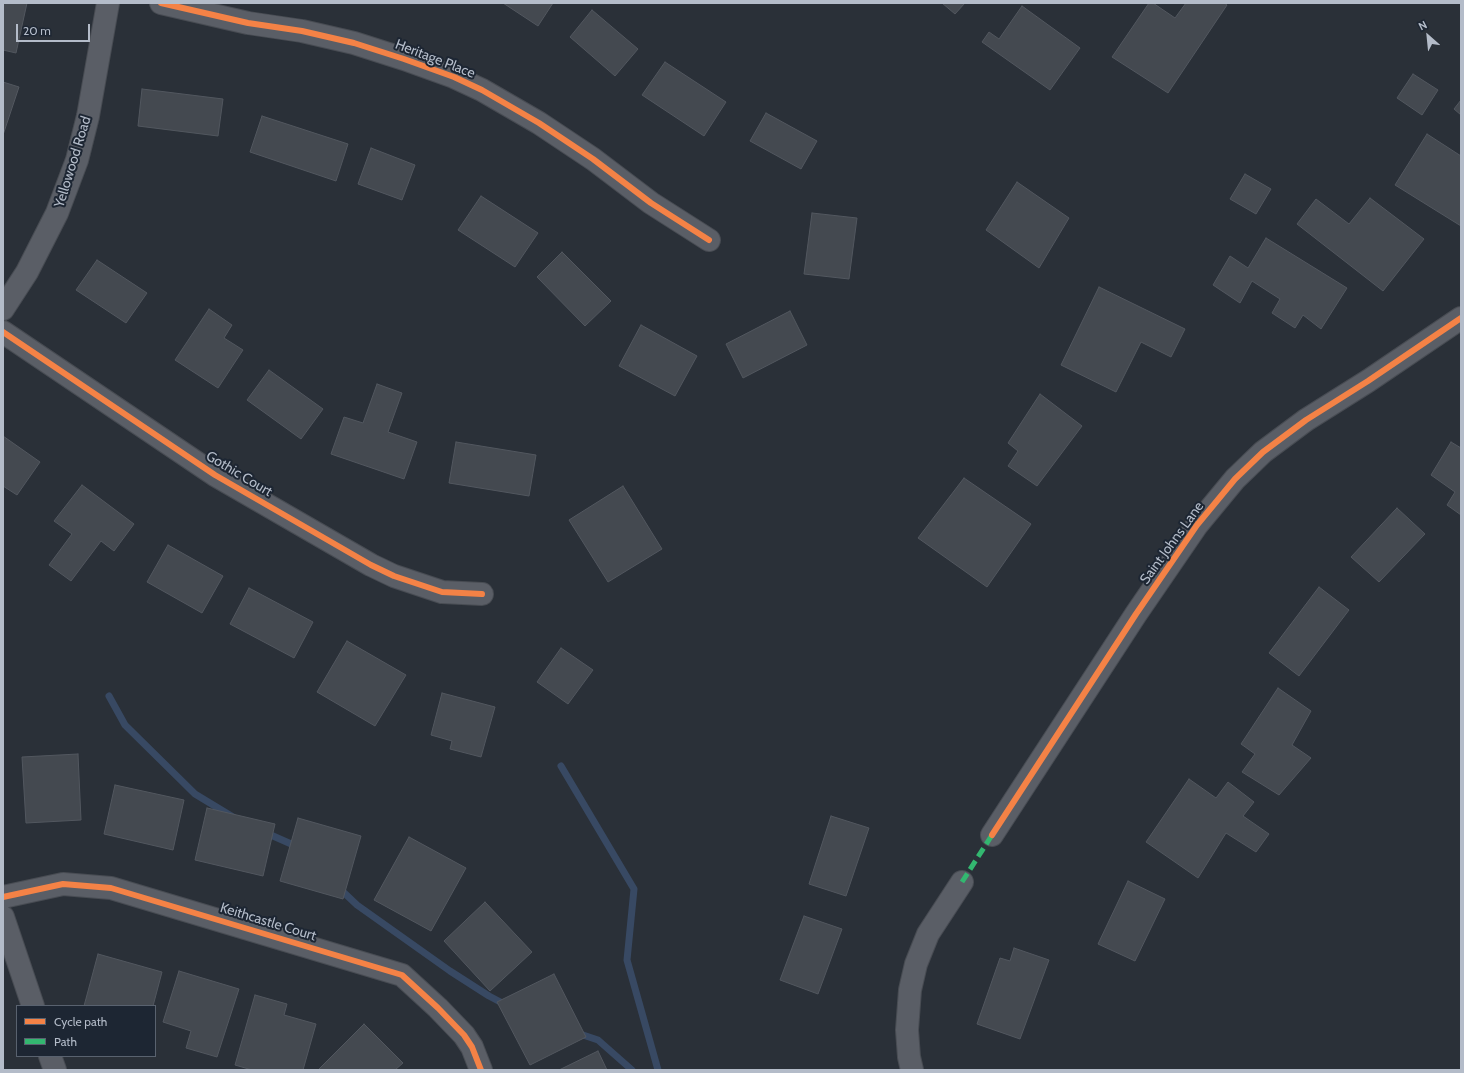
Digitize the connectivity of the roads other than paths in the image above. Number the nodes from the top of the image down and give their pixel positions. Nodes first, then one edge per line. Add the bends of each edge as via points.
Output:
1 (108, 3) edge
2 (161, 3) edge
3 (709, 240) dead end
4 (3, 309) edge
5 (1461, 318) edge
6 (3, 332) edge
7 (482, 594) dead end
8 (992, 836) dead end
9 (962, 882) dead end
10 (3, 897) edge
11 (3, 917) edge
12 (33, 1005) edge
13 (50, 1057) edge
14 (55, 1070) edge
15 (481, 1070) edge
16 (912, 1070) edge

1 - 4 street, Yellowood Road via 88,116 77,160 57,213 27,272
2 - 3 street, Heritage Place via 354,43 454,77 539,123 593,159 651,203
5 - 8 street, Saint Johns Lane via 1306,420 1263,452 1235,479 1197,525 1136,614
6 - 7 street, Gothic Court via 216,475 371,565 394,576 442,592
9 - 16 street via 928,934 916,964 910,990 907,1030
10 - 15 street, Keithcastle Court via 63,884 111,888 402,975 464,1035
11 - 12 street
13 - 14 street

